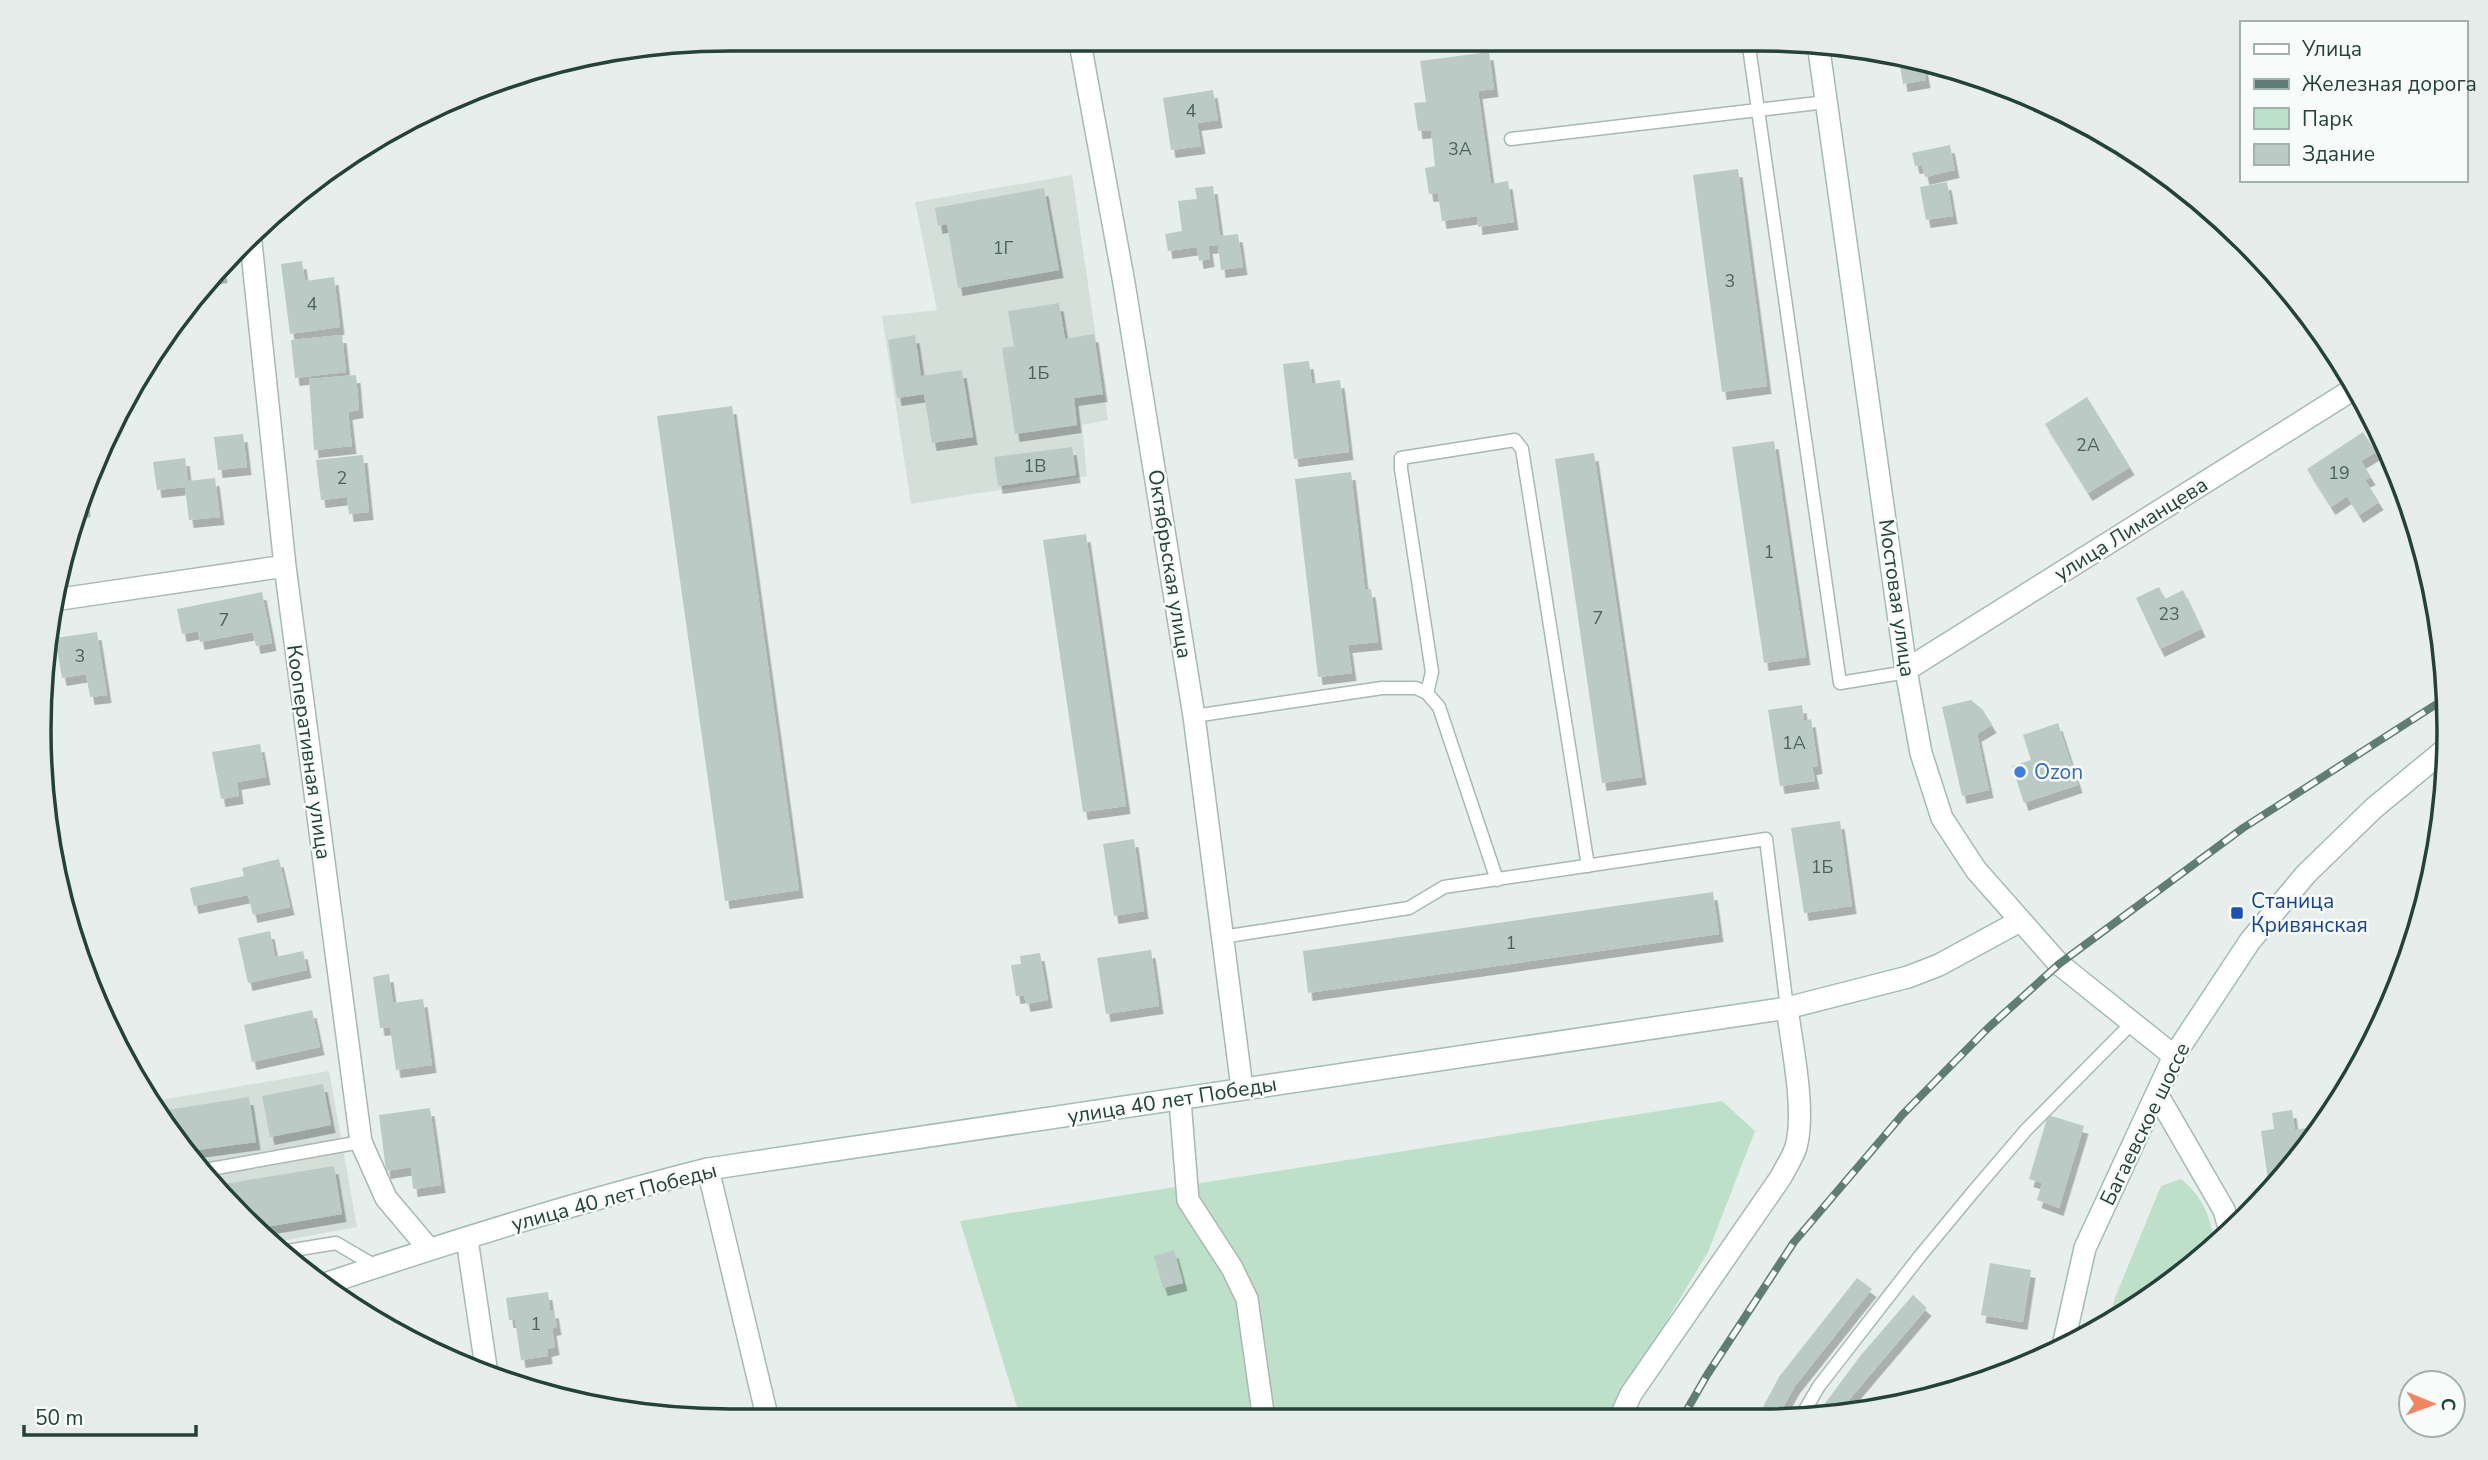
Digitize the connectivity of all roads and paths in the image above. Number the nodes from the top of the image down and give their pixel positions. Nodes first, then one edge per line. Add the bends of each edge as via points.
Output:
1 (1081, 51) edge
2 (1750, 51) edge
3 (1819, 54) edge
4 (1826, 102) junction
5 (1758, 111) junction
6 (1511, 139) dead end
7 (252, 248) edge
8 (2347, 393) edge
9 (285, 566) junction
10 (64, 599) edge
11 (1907, 671) junction
12 (1427, 693) junction
13 (1194, 716) junction
14 (2436, 757) edge
15 (1588, 866) junction
16 (1497, 880) junction
17 (2020, 921) junction
18 (1222, 937) junction
19 (1787, 1008) junction
20 (2132, 1023) junction
21 (2174, 1056) junction
22 (1242, 1088) junction
23 (2157, 1094) junction
24 (1180, 1100) junction
25 (361, 1142) junction
26 (211, 1169) edge
27 (708, 1170) junction
28 (2227, 1221) edge
29 (467, 1239) junction
30 (429, 1249) junction
31 (293, 1250) edge
32 (377, 1267) junction
33 (334, 1282) edge
34 (2065, 1335) edge
35 (485, 1364) edge
36 (1806, 1408) edge
37 (765, 1409) edge
38 (1262, 1409) edge
39 (1624, 1409) edge

1 - 13 street, Октябрьская улица
2 - 5 lane
3 - 4 street, Мостовая улица
4 - 5 lane
4 - 11 street, Мостовая улица
5 - 6 lane
5 - 11 lane via 1840,683
7 - 9 street, Кооперативная улица
8 - 11 street, улица Лиманцева
9 - 10 street
9 - 25 street, Кооперативная улица
11 - 17 street, Мостовая улица via 1922,752 1942,818 1976,870
12 - 13 lane via 1416,688 1382,688
12 - 15 lane via 1432,672 1401,458 1515,440 1522,449
12 - 16 lane via 1439,707
13 - 18 street, Октябрьская улица
14 - 21 street, Багаевское шоссе via 2374,808 2306,874 2250,941
15 - 16 lane
15 - 19 lane via 1766,839
16 - 18 lane via 1444,887 1409,908
17 - 19 street, улица 40 лет Победы via 1908,977
17 - 20 street, Мостовая улица via 2059,964
18 - 22 street, Октябрьская улица
19 - 22 street, улица 40 лет Победы
19 - 39 street via 1797,1085 1796,1147 1781,1177
20 - 21 street, Мостовая улица
20 - 36 lane via 2026,1129 1920,1256
21 - 23 street, Багаевское шоссе
22 - 24 street, улица 40 лет Победы
23 - 28 street
23 - 34 street, Багаевское шоссе via 2085,1248
24 - 27 street, улица 40 лет Победы
24 - 38 street via 1188,1200 1247,1299
25 - 26 lane
25 - 30 street, Кооперативная улица via 386,1198
27 - 29 street, улица 40 лет Победы via 569,1206
27 - 37 street
29 - 30 street, улица 40 лет Победы
29 - 35 street
30 - 32 street, улица 40 лет Победы
31 - 32 lane via 336,1243
32 - 33 street, улица 40 лет Победы

